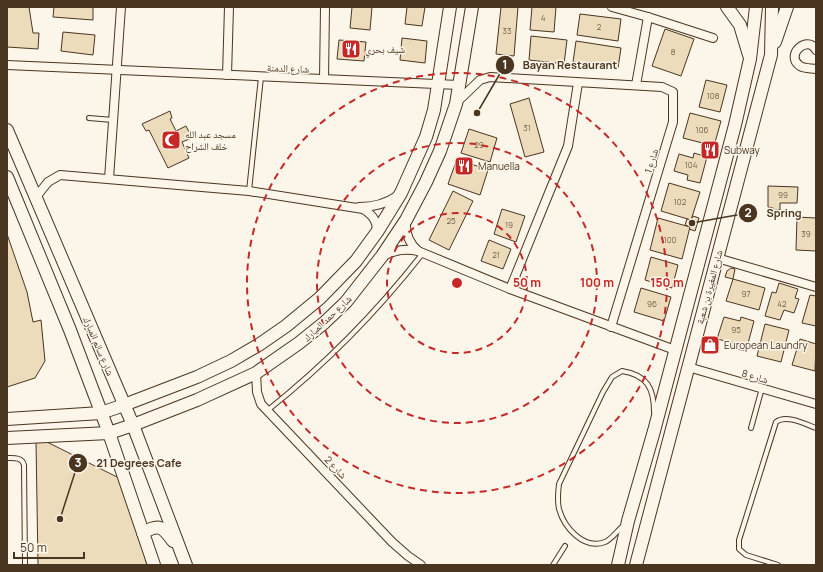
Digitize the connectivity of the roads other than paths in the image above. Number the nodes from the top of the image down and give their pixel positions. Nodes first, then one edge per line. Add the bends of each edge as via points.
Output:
1 (120, 7) edge
2 (229, 7) edge
3 (325, 7) edge
4 (450, 7) edge
5 (472, 7) edge
6 (612, 7) edge
7 (728, 7) edge
8 (756, 7) edge
9 (772, 7) edge
10 (787, 7) edge
11 (648, 17) junction
12 (713, 38) dead end
13 (816, 50) edge
14 (771, 55) junction
15 (750, 59) junction
16 (7, 65) edge
17 (816, 69) edge
18 (117, 70) junction
19 (227, 75) junction
20 (261, 77) junction
21 (324, 79) junction
22 (578, 83) junction
23 (438, 84) junction
24 (459, 85) junction
25 (636, 85) junction
26 (456, 104) junction
27 (89, 118) dead end
28 (114, 120) junction
29 (7, 130) edge
30 (7, 177) edge
31 (109, 180) junction
32 (249, 191) junction
33 (401, 193) junction
34 (36, 197) junction
35 (356, 207) junction
36 (406, 220) junction
37 (377, 232) junction
38 (420, 252) junction
39 (382, 256) junction
40 (717, 258) junction
41 (816, 287) edge
42 (510, 289) junction
43 (90, 326) junction
44 (611, 327) junction
45 (70, 330) junction
46 (675, 350) junction
47 (688, 367) junction
48 (256, 373) junction
49 (762, 388) junction
50 (816, 404) edge
51 (124, 405) junction
52 (268, 410) junction
53 (101, 413) junction
54 (7, 419) edge
55 (133, 425) junction
56 (751, 428) dead end
57 (816, 428) edge
58 (654, 431) junction
59 (109, 433) junction
60 (7, 438) edge
61 (7, 458) edge
62 (628, 521) junction
63 (143, 533) junction
64 (565, 546) dead end
65 (181, 551) junction
66 (25, 565) edge
67 (154, 565) edge
68 (186, 565) edge
69 (421, 565) edge
70 (552, 565) edge
71 (618, 565) edge
72 (636, 565) edge
73 (778, 565) edge

1 - 18 street
2 - 19 street
3 - 21 street
4 - 23 main road, شارع حمد المبارك
5 - 24 main road, شارع حمد المبارك
6 - 11 street
7 - 15 main road via 740,24
8 - 15 main road, شارع المغيرة بن شعبة
9 - 14 main road, شارع المغيرة بن شعبة
10 - 14 main road
11 - 12 street
11 - 25 street
13 - 17 street via 807,44 795,52 796,62 800,66
14 - 40 main road, شارع المغيرة بن شعبة
15 - 46 main road, شارع المغيرة بن شعبة
16 - 18 street, شارع الدمنة
18 - 19 street, شارع الدمنة
18 - 28 street
19 - 20 street, شارع الدمنة
20 - 21 street, شارع الدمنة
20 - 32 lane
21 - 23 street, شارع الدمنة
22 - 25 street, شارع 1
22 - 26 street, شارع 1 via 485,77
22 - 42 street via 568,146
23 - 24 street, شارع الدمنة
23 - 33 main road, شارع حمد المبارك via 426,137
24 - 26 main road, شارع حمد المبارك
25 - 44 street, شارع 1 via 662,87 673,92 674,122
26 - 36 main road, شارع حمد المبارك via 440,151
27 - 28 lane
28 - 31 street
29 - 34 main road, شارع سالم المبارك
30 - 45 main road, شارع سالم المبارك
31 - 32 street
31 - 34 street via 60,176 48,182
32 - 35 street
33 - 35 street via 380,205
33 - 37 main road, شارع حمد المبارك
34 - 43 main road, شارع سالم المبارك
35 - 37 street via 370,213 377,225
36 - 38 street via 407,235 411,244
36 - 39 main road, شارع حمد المبارك
37 - 51 main road, شارع حمد المبارك via 356,261 320,298 286,326 231,360 197,377
38 - 39 street via 403,249
38 - 42 street
38 - 52 lane via 386,298 347,340
39 - 48 main road, شارع حمد المبارك via 346,302 324,323
40 - 41 street
40 - 47 main road, شارع المغيرة بن شعبة
42 - 44 street
43 - 45 main road via 86,332 79,334
43 - 51 main road, شارع سالم المبارك
44 - 46 street
45 - 53 main road, شارع سالم المبارك
46 - 58 main road, شارع المغيرة بن شعبة
47 - 49 street, شارع 8
47 - 72 main road, شارع المغيرة بن شعبة
48 - 52 street, شارع 2 via 259,398
48 - 55 main road, شارع حمد المبارك
49 - 50 street, شارع 8
49 - 56 lane
51 - 53 main road, شارع حمد المبارك
51 - 55 main road, شارع سالم المبارك
52 - 69 street, شارع 2 via 392,542
53 - 54 main road, شارع حمد المبارك
53 - 59 main road, شارع سالم المبارك
55 - 59 main road, شارع حمد المبارك
55 - 65 main road, شارع سالم المبارك
57 - 73 lane via 787,419 776,422 739,540 739,549 743,554
58 - 62 main road, شارع المغيرة بن شعبة
58 - 62 lane via 651,388 642,378 622,371 612,377 603,392 559,484 559,509 571,532 581,539 594,543 605,542
59 - 60 main road, شارع حمد المبارك
59 - 63 main road, شارع سالم المبارك
61 - 66 lane via 18,458 24,465
62 - 71 main road, شارع المغيرة بن شعبة
63 - 65 main road via 154,527 162,528
63 - 67 main road, شارع سالم المبارك
64 - 70 lane
65 - 68 main road, شارع سالم المبارك

